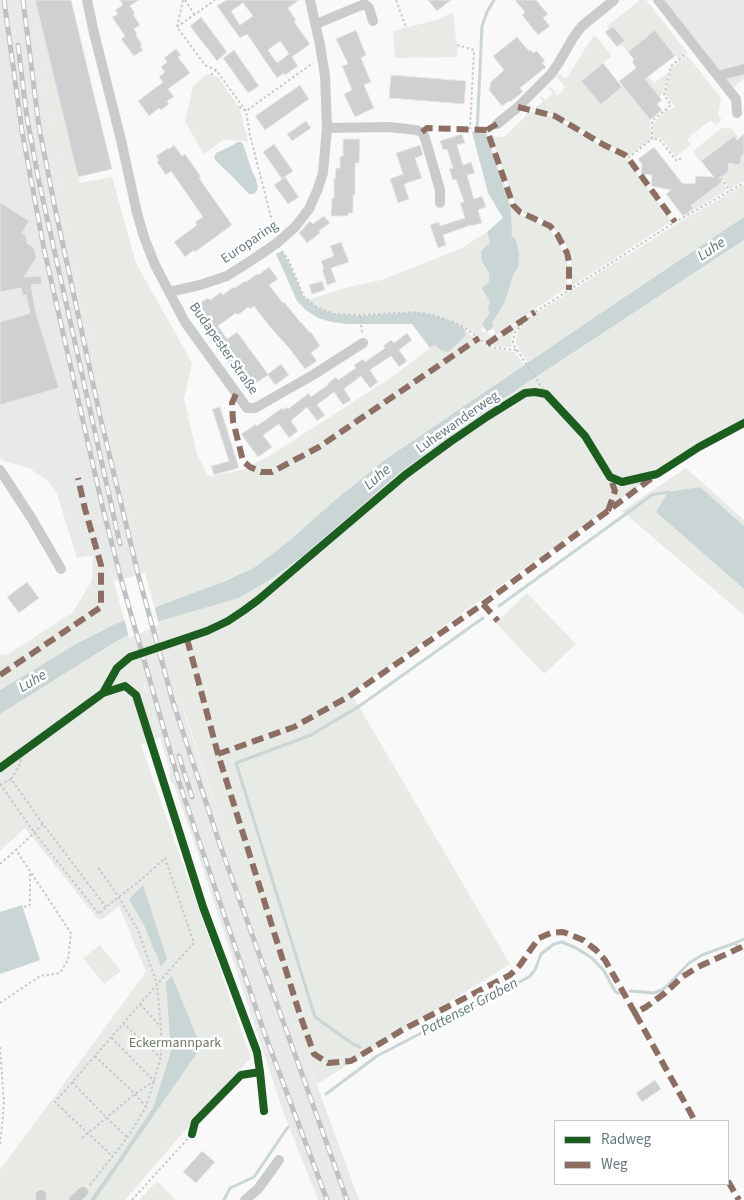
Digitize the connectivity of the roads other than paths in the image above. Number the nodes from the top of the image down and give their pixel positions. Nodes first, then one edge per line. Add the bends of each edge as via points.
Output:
1 (87, 0) edge
2 (310, 0) edge
3 (614, 0) edge
4 (658, 0) edge
5 (373, 21) dead end
6 (316, 24) junction
7 (744, 69) edge
8 (718, 76) junction
9 (737, 113) dead end
10 (497, 124) dead end
11 (327, 128) junction
12 (440, 203) dead end
13 (169, 292) junction
14 (363, 343) dead end
15 (0, 470) edge
16 (61, 569) dead end
17 (279, 1160) dead end
18 (83, 1192) road end
19 (74, 1200) edge
20 (245, 1200) edge

1 - 13 street via 144,237
2 - 6 street, Europaring
3 - 10 street via 582,26 551,74
4 - 8 street
5 - 6 street via 369,8 362,5
6 - 11 street, Europaring via 325,76
7 - 8 street
8 - 9 street via 736,99
11 - 12 street via 389,127 422,132 440,190
11 - 13 street, Europaring via 323,173 309,209 295,227 227,276
13 - 14 street, Budapester Straße via 185,322 247,408 255,408
15 - 16 street
17 - 20 street via 258,1189
18 - 19 street

